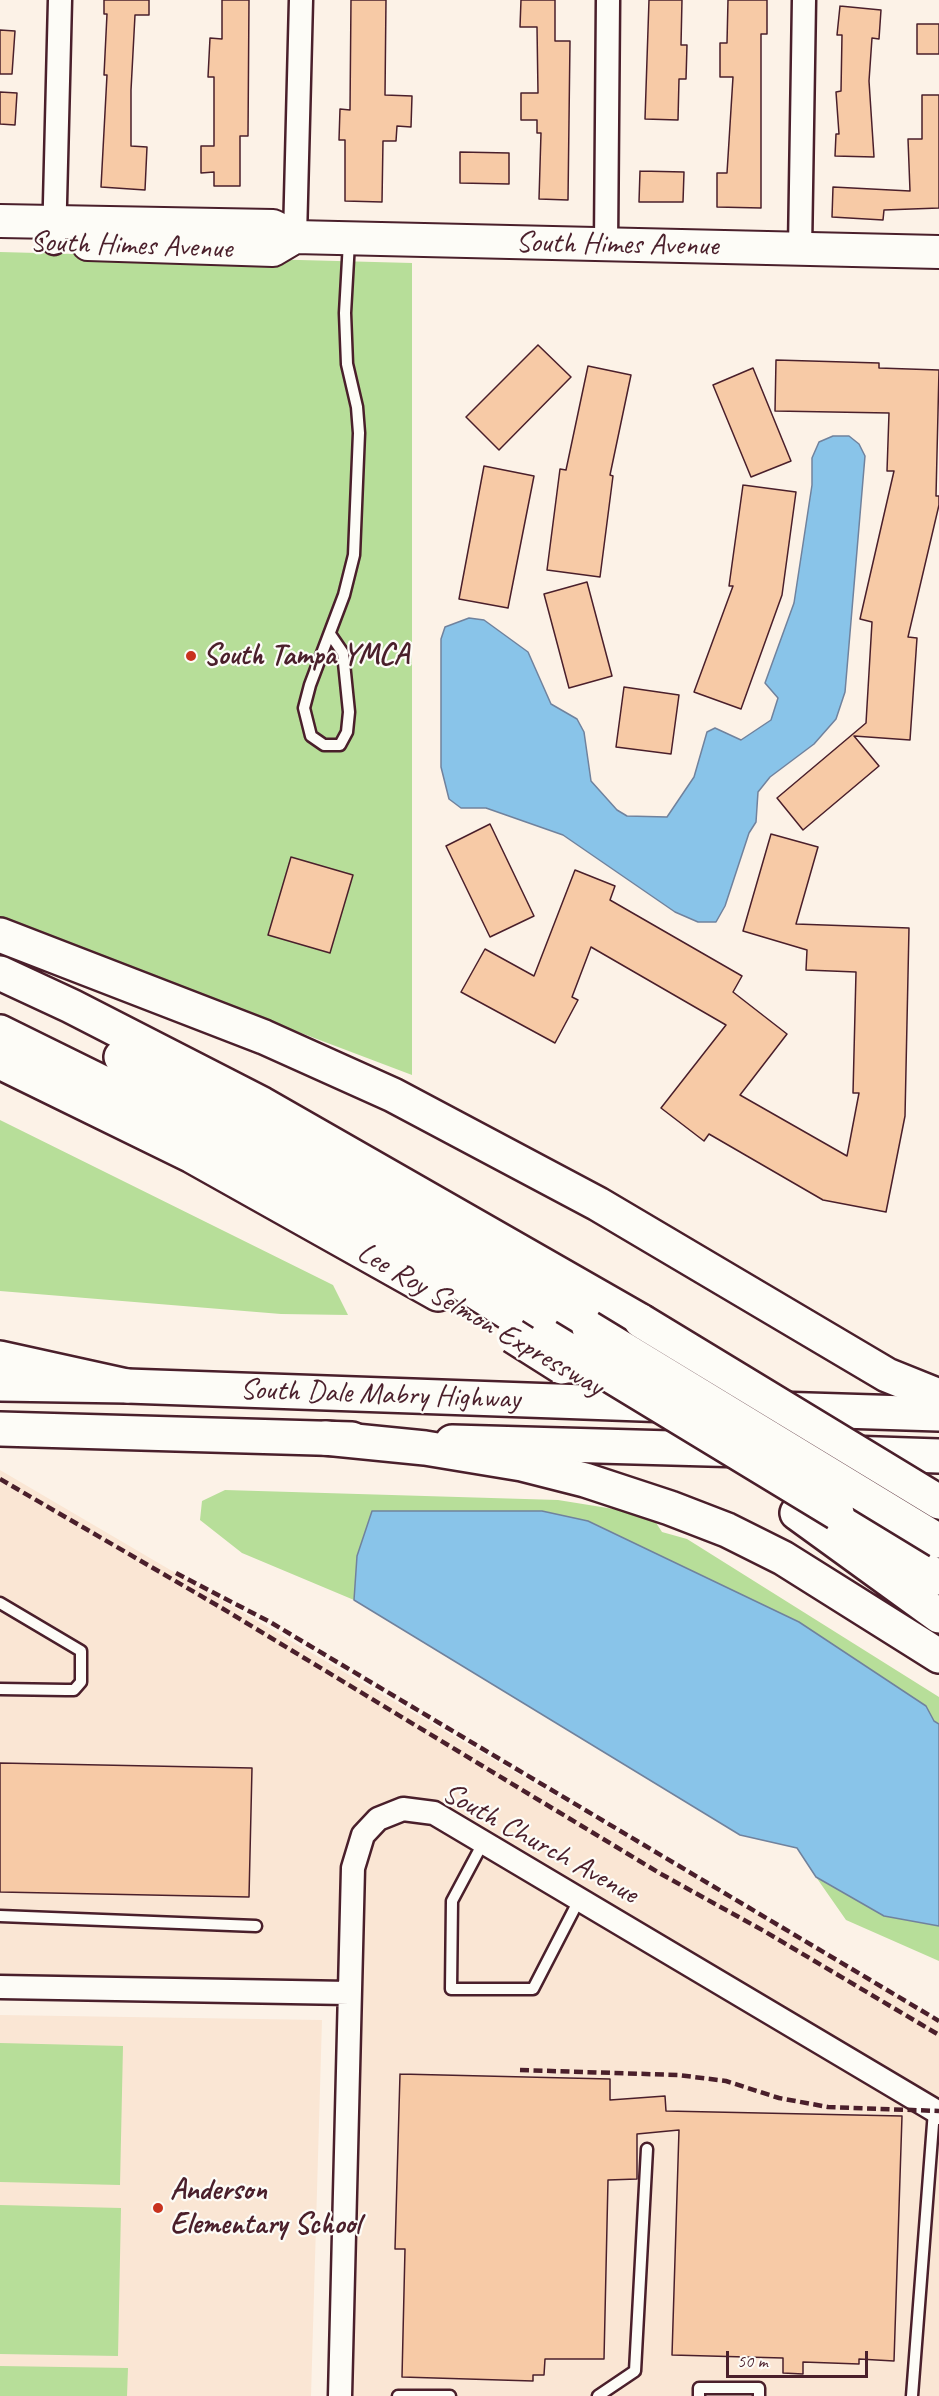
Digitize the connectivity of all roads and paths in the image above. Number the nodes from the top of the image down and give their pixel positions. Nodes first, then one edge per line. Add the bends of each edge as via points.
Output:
1 (60, 0) edge
2 (301, 0) edge
3 (608, 0) edge
4 (804, 0) edge
5 (0, 221) edge
6 (54, 233) junction
7 (295, 237) junction
8 (349, 238) junction
9 (0, 242) edge
10 (606, 244) junction
11 (800, 249) junction
12 (939, 252) edge
13 (330, 633) junction
14 (0, 935) edge
15 (0, 973) edge
16 (0, 993) edge
17 (0, 1032) edge
18 (0, 1062) edge
19 (0, 1358) edge
20 (0, 1384) edge
21 (127, 1386) junction
22 (939, 1396) edge
23 (939, 1414) edge
24 (0, 1429) edge
25 (325, 1438) junction
26 (939, 1456) edge
27 (939, 1502) edge
28 (837, 1513) junction
29 (939, 1541) edge
30 (939, 1567) edge
31 (939, 1578) edge
32 (0, 1603) edge
33 (939, 1616) edge
34 (939, 1656) edge
35 (0, 1689) edge
36 (484, 1841) junction
37 (580, 1898) junction
38 (0, 1916) edge
39 (256, 1926) dead end
40 (0, 1987) edge
41 (349, 1993) junction
42 (937, 2112) edge
43 (647, 2149) dead end
44 (340, 2396) edge
45 (398, 2396) edge
46 (450, 2396) edge
47 (598, 2396) edge
48 (699, 2396) edge
49 (759, 2396) edge
50 (912, 2396) edge

1 - 6 street
2 - 7 street
3 - 10 street
4 - 11 street
5 - 6 street, South Himes Avenue
6 - 7 street, South Himes Avenue via 273,250
6 - 9 street, South Himes Avenue
7 - 8 street, South Himes Avenue
8 - 10 street, South Himes Avenue
8 - 13 lane via 347,354 359,433 354,555
10 - 11 street, South Himes Avenue
11 - 12 street, South Himes Avenue
13 - 13 lane via 304,708 312,736 324,745 340,745 347,732 349,712 344,653
14 - 22 main road via 264,1037 393,1095 598,1204 878,1370
15 - 27 main road, bridge via 262,1104 641,1321
16 - 29 main road, Lee Roy Selmon Expressway, bridge via 412,1218
17 - 28 main road, bridge via 154,1108 364,1222
18 - 33 main road, Lee Roy Selmon Expressway, bridge via 192,1156 513,1336 797,1513
19 - 21 main road
20 - 21 main road, South Dale Mabry Highway
21 - 23 main road, South Dale Mabry Highway
24 - 25 main road, South Dale Mabry Highway
25 - 26 main road, South Dale Mabry Highway
25 - 34 main road via 413,1446 512,1462 661,1504 783,1558
28 - 30 main road
28 - 31 main road
32 - 35 lane via 81,1651 81,1682 74,1689
36 - 37 street, South Church Avenue
36 - 37 lane via 452,1901 451,1989 533,1989
36 - 41 street, South Church Avenue via 434,1813 402,1809 378,1819 363,1834 353,1868
37 - 42 street, South Church Avenue
38 - 39 lane
40 - 41 street
41 - 44 street, South Church Avenue
42 - 50 lane
43 - 47 lane via 635,2370
45 - 46 lane
48 - 49 lane via 699,2388 759,2388

